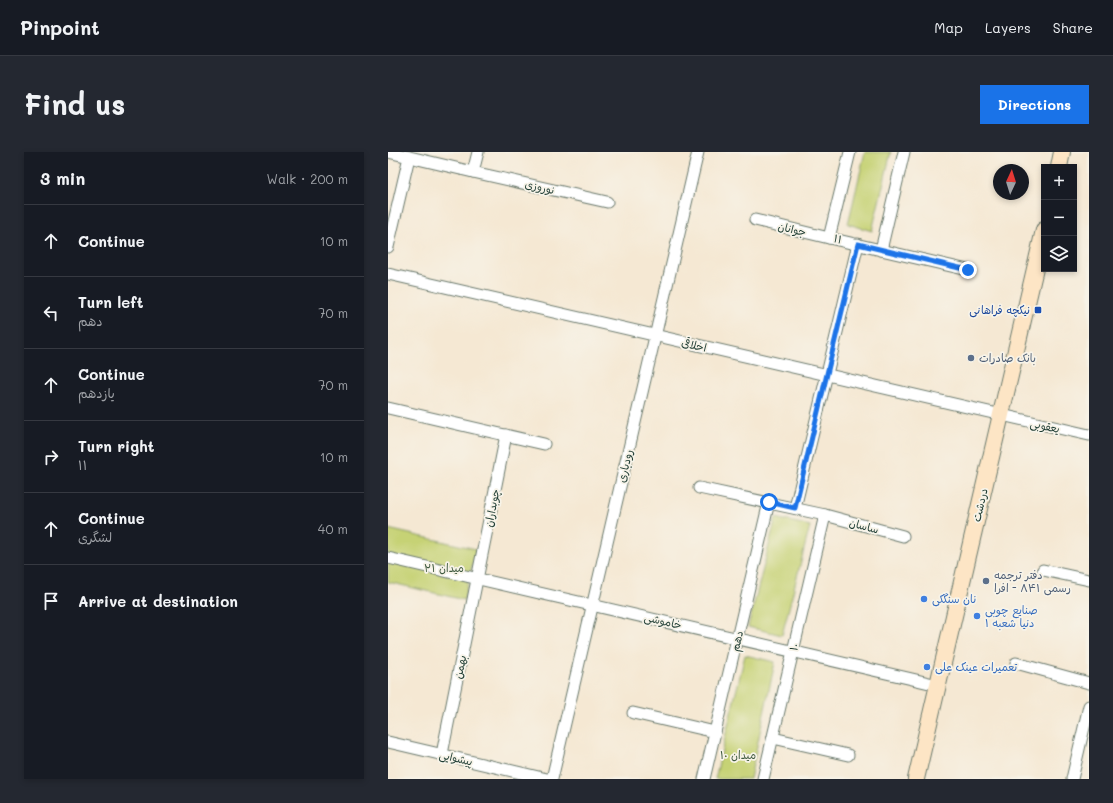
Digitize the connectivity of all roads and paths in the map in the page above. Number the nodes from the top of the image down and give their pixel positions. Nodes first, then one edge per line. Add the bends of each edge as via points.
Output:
1 (388, 152) edge
2 (478, 152) edge
3 (698, 152) edge
4 (850, 152) edge
5 (904, 152) edge
6 (1062, 152) edge
7 (409, 157) junction
8 (1060, 164) edge
9 (473, 172) junction
10 (607, 202) dead end
11 (755, 220) dead end
12 (1043, 236) edge
13 (829, 238) junction
14 (858, 244) junction
15 (388, 247) edge
16 (881, 250) junction
17 (968, 270) dead end
18 (388, 274) edge
19 (656, 336) junction
20 (827, 376) junction
21 (388, 408) edge
22 (1001, 416) junction
23 (506, 435) junction
24 (1089, 435) edge
25 (544, 444) dead end
26 (699, 488) dead end
27 (769, 502) junction
28 (795, 508) junction
29 (825, 515) junction
30 (903, 536) dead end
31 (388, 558) edge
32 (1043, 570) dead end
33 (478, 580) junction
34 (1089, 580) edge
35 (593, 605) junction
36 (737, 638) junction
37 (793, 651) junction
38 (1016, 663) dead end
39 (1089, 683) edge
40 (938, 685) junction
41 (1089, 706) edge
42 (633, 713) dead end
43 (1087, 720) edge
44 (715, 732) junction
45 (773, 738) junction
46 (388, 742) edge
47 (442, 754) junction
48 (848, 755) dead end
49 (919, 778) edge
50 (547, 779) edge
51 (552, 779) edge
52 (704, 779) edge
53 (763, 779) edge
54 (1072, 779) edge

1 - 7 street, نوروزی
2 - 9 street
3 - 19 street, رودباری
4 - 13 street, ۱۱
5 - 16 street
6 - 8 main road
7 - 9 street, نوروزی
7 - 15 street
9 - 10 street, نوروزی
11 - 13 street, جوانان
12 - 22 main road, دردشت
13 - 14 street, ۱۱
14 - 16 street, ۱۱
14 - 20 street
16 - 17 street, ۱۱
18 - 19 street, اخلاقی
19 - 20 street, اخلاقی
19 - 35 street, رودباری
20 - 22 street, اخلاقی
20 - 28 street
21 - 23 street
22 - 24 street, یعقوبی
22 - 40 main road, دردشت
23 - 25 street
23 - 33 street, چوبداران
26 - 27 street
27 - 28 street, ساسان
27 - 36 street, دهم
28 - 29 street, ساسان
29 - 30 street, ساسان
29 - 37 street, ۱۰
31 - 33 street, خاموشی
32 - 34 street
33 - 35 street, خاموشی
33 - 47 street, بهمن
35 - 36 street, خاموشی
35 - 51 street, رودباری
36 - 37 street, خاموشی
36 - 44 street, دهم
37 - 40 street, خاموشی
37 - 45 street, ۱۰
38 - 39 street
40 - 49 main road, دردشت
41 - 43 street
42 - 44 street
43 - 54 street
44 - 52 street, دهم
45 - 48 street
45 - 53 street, ۱۰
46 - 47 street, پیشوایی
47 - 50 street, پیشوایی

